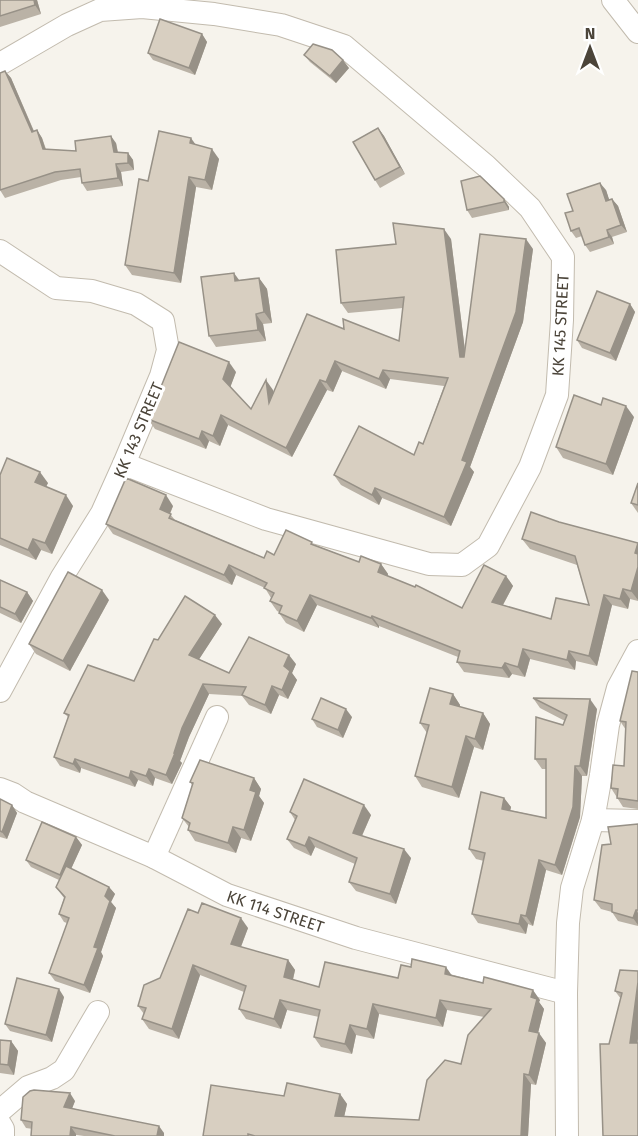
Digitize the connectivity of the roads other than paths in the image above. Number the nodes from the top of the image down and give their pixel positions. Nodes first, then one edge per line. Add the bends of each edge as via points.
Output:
1 (613, 0) edge
2 (638, 32) edge
3 (0, 64) edge
4 (0, 251) edge
5 (124, 464) junction
6 (638, 651) edge
7 (0, 690) edge
8 (217, 717) dead end
9 (0, 789) edge
10 (593, 820) junction
11 (638, 821) edge
12 (154, 857) junction
13 (566, 993) junction
14 (98, 1012) dead end
15 (0, 1111) edge
16 (0, 1124) edge
17 (3, 1136) edge
18 (567, 1136) edge

1 - 2 street
3 - 5 street, KK 145 STREET via 100,10 142,7 281,25 344,46 530,208 563,257 557,395 530,467 488,546 462,566 429,564 267,519
4 - 5 street, KK 143 STREET via 56,288 92,291 136,304 162,321 168,350
5 - 7 street, KK 143 STREET via 102,513
6 - 10 street via 618,688 608,725
8 - 12 street
9 - 12 street, KK 114 STREET
10 - 11 street
10 - 13 street via 572,888
12 - 13 street, KK 114 STREET via 237,899 357,938
13 - 18 street
14 - 15 street via 64,1070 27,1087
16 - 17 street

